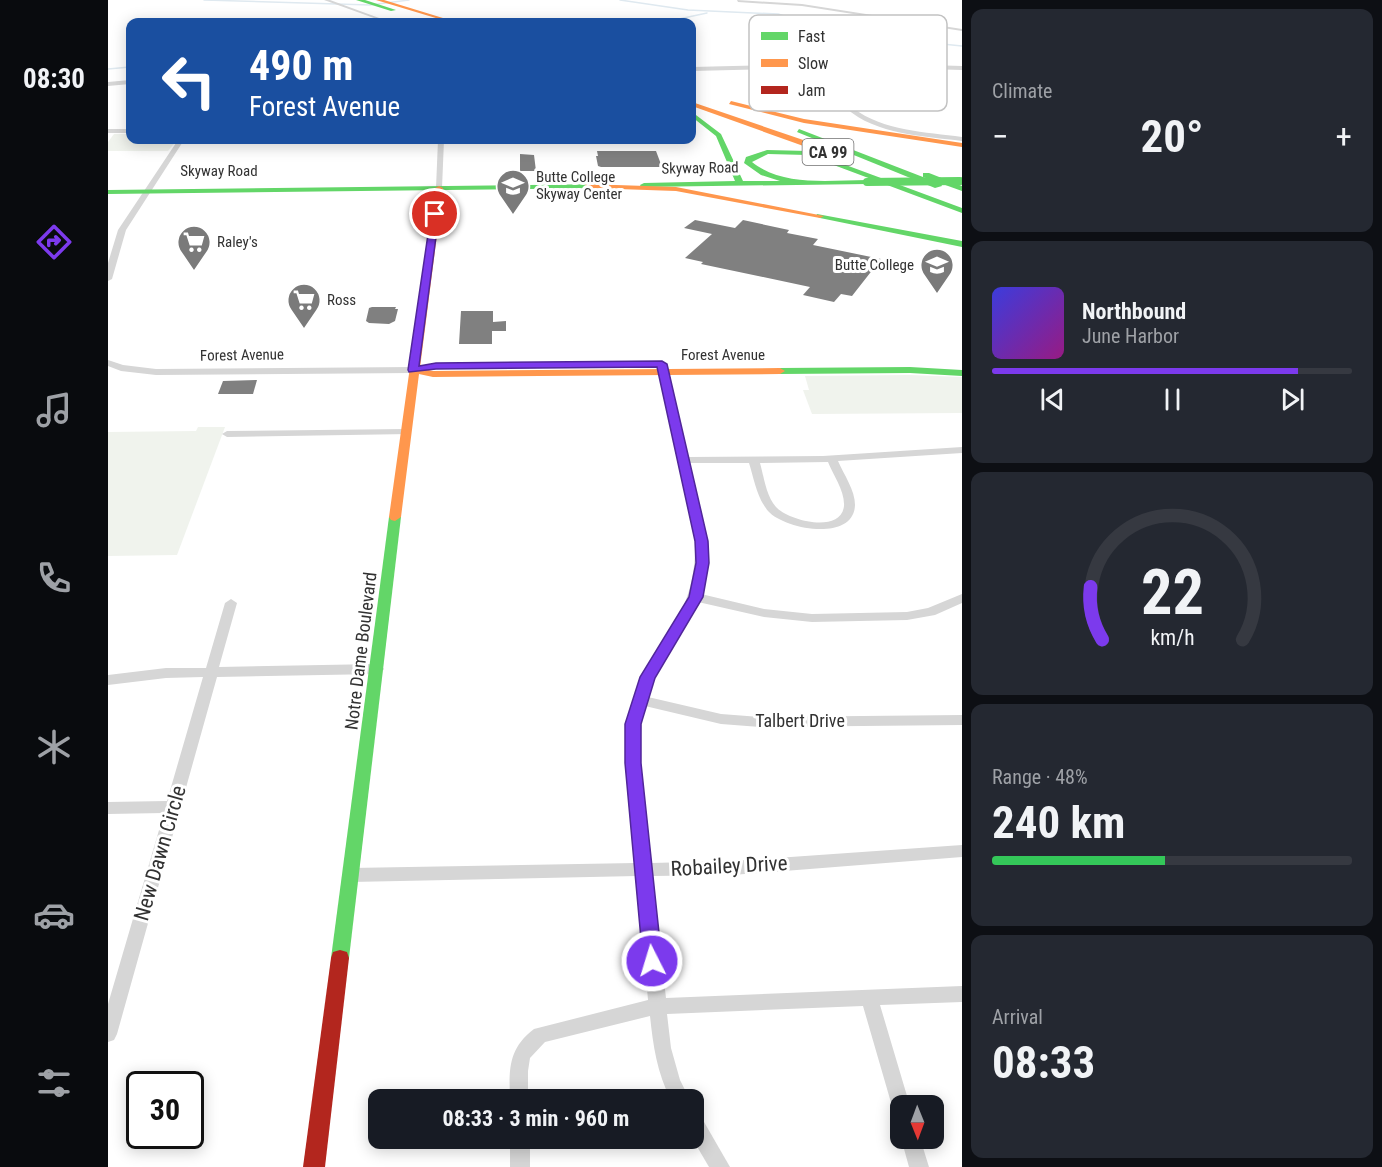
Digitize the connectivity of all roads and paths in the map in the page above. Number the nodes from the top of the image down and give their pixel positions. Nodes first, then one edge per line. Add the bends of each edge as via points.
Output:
1 (326, 0) edge
2 (738, 1) edge
3 (379, 3) edge
4 (866, 15) edge
5 (377, 18) edge
6 (420, 18) edge
7 (437, 18) edge
8 (947, 28) edge
9 (962, 30) edge
10 (947, 67) edge
11 (749, 68) edge
12 (962, 68) edge
13 (696, 69) edge
14 (126, 82) edge
15 (108, 84) edge
16 (696, 95) edge
17 (696, 95) edge
18 (696, 105) edge
19 (749, 108) edge
20 (763, 111) edge
21 (856, 111) edge
22 (696, 117) edge
23 (108, 131) edge
24 (126, 131) edge
25 (962, 139) edge
26 (179, 144) edge
27 (441, 144) edge
28 (834, 144) junction
29 (962, 145) edge
30 (821, 183) junction
31 (740, 184) junction
32 (961, 184) edge
33 (108, 186) edge
34 (589, 186) junction
35 (439, 188) junction
36 (150, 190) junction
37 (108, 192) edge
38 (962, 196) edge
39 (962, 209) edge
40 (112, 243) edge
41 (962, 244) edge
42 (108, 279) edge
43 (108, 363) edge
44 (962, 365) edge
45 (663, 368) junction
46 (413, 370) junction
47 (962, 373) edge
48 (406, 432) junction
49 (227, 434) dead end
50 (962, 450) edge
51 (684, 460) junction
52 (832, 460) junction
53 (754, 461) junction
54 (696, 597) junction
55 (962, 598) edge
56 (231, 603) dead end
57 (377, 669) junction
58 (211, 672) junction
59 (108, 680) edge
60 (640, 700) junction
61 (962, 720) edge
62 (173, 807) junction
63 (108, 808) edge
64 (962, 851) edge
65 (644, 870) junction
66 (351, 875) junction
67 (962, 994) edge
68 (869, 998) junction
69 (657, 1006) junction
70 (108, 1034) edge
71 (519, 1089) edge
72 (675, 1089) edge
73 (898, 1095) edge
74 (704, 1140) edge
75 (520, 1149) edge
76 (913, 1149) edge
77 (314, 1167) edge
78 (520, 1167) edge
79 (720, 1167) edge
80 (919, 1167) edge

1 - 5 street
2 - 4 street
3 - 6 main road
3 - 7 main road
8 - 9 street
10 - 12 street
11 - 13 street
14 - 15 street
16 - 28 main road, CA 99
17 - 19 main road
18 - 39 main road, CA 99 via 816,147
20 - 29 main road
21 - 25 street via 896,128
22 - 31 main road via 719,135
23 - 24 street
26 - 36 street
27 - 35 street, Notre Dame Boulevard
28 - 32 main road
28 - 38 main road, CA 99
30 - 31 main road, Skyway Road
30 - 32 main road, Skyway Road, bridge
30 - 39 main road via 765,175 752,167 749,159 767,152 808,153
31 - 34 main road, Skyway Road
33 - 36 main road, Skyway Road
34 - 35 main road, Skyway Road
34 - 41 main road via 712,194
35 - 36 main road, Skyway Road via 420,185
35 - 46 main road, Notre Dame Boulevard
36 - 37 main road, Skyway Road
36 - 40 street
40 - 42 street
43 - 46 street, Forest Avenue via 156,372
44 - 45 main road, Forest Avenue via 903,362
45 - 46 main road, Forest Avenue via 436,366
45 - 47 main road, Forest Avenue
45 - 51 street
46 - 48 main road, Notre Dame Boulevard
48 - 49 street
48 - 57 main road, Notre Dame Boulevard
50 - 52 street
51 - 53 street
51 - 54 street via 701,541
52 - 53 street
52 - 53 street via 849,502 848,511 843,519 830,525 814,526 798,524 772,510
54 - 55 street via 764,613 812,618 907,616 931,612
54 - 60 street via 648,677
56 - 58 street, New Dawn Circle
57 - 58 street
57 - 66 main road, Notre Dame Boulevard
58 - 59 street
58 - 62 street, New Dawn Circle
60 - 61 street, Talbert Drive via 721,719 760,722
60 - 65 street via 633,724 633,763
62 - 63 street
62 - 70 street, New Dawn Circle
64 - 65 street, Robailey Drive via 732,868
65 - 66 street, Robailey Drive
65 - 69 street
66 - 77 main road, Notre Dame Boulevard
67 - 68 street
68 - 69 street
68 - 73 street
69 - 71 street via 540,1035 525,1045 519,1064
69 - 72 street via 662,1048
74 - 79 street
75 - 78 street
76 - 80 street

